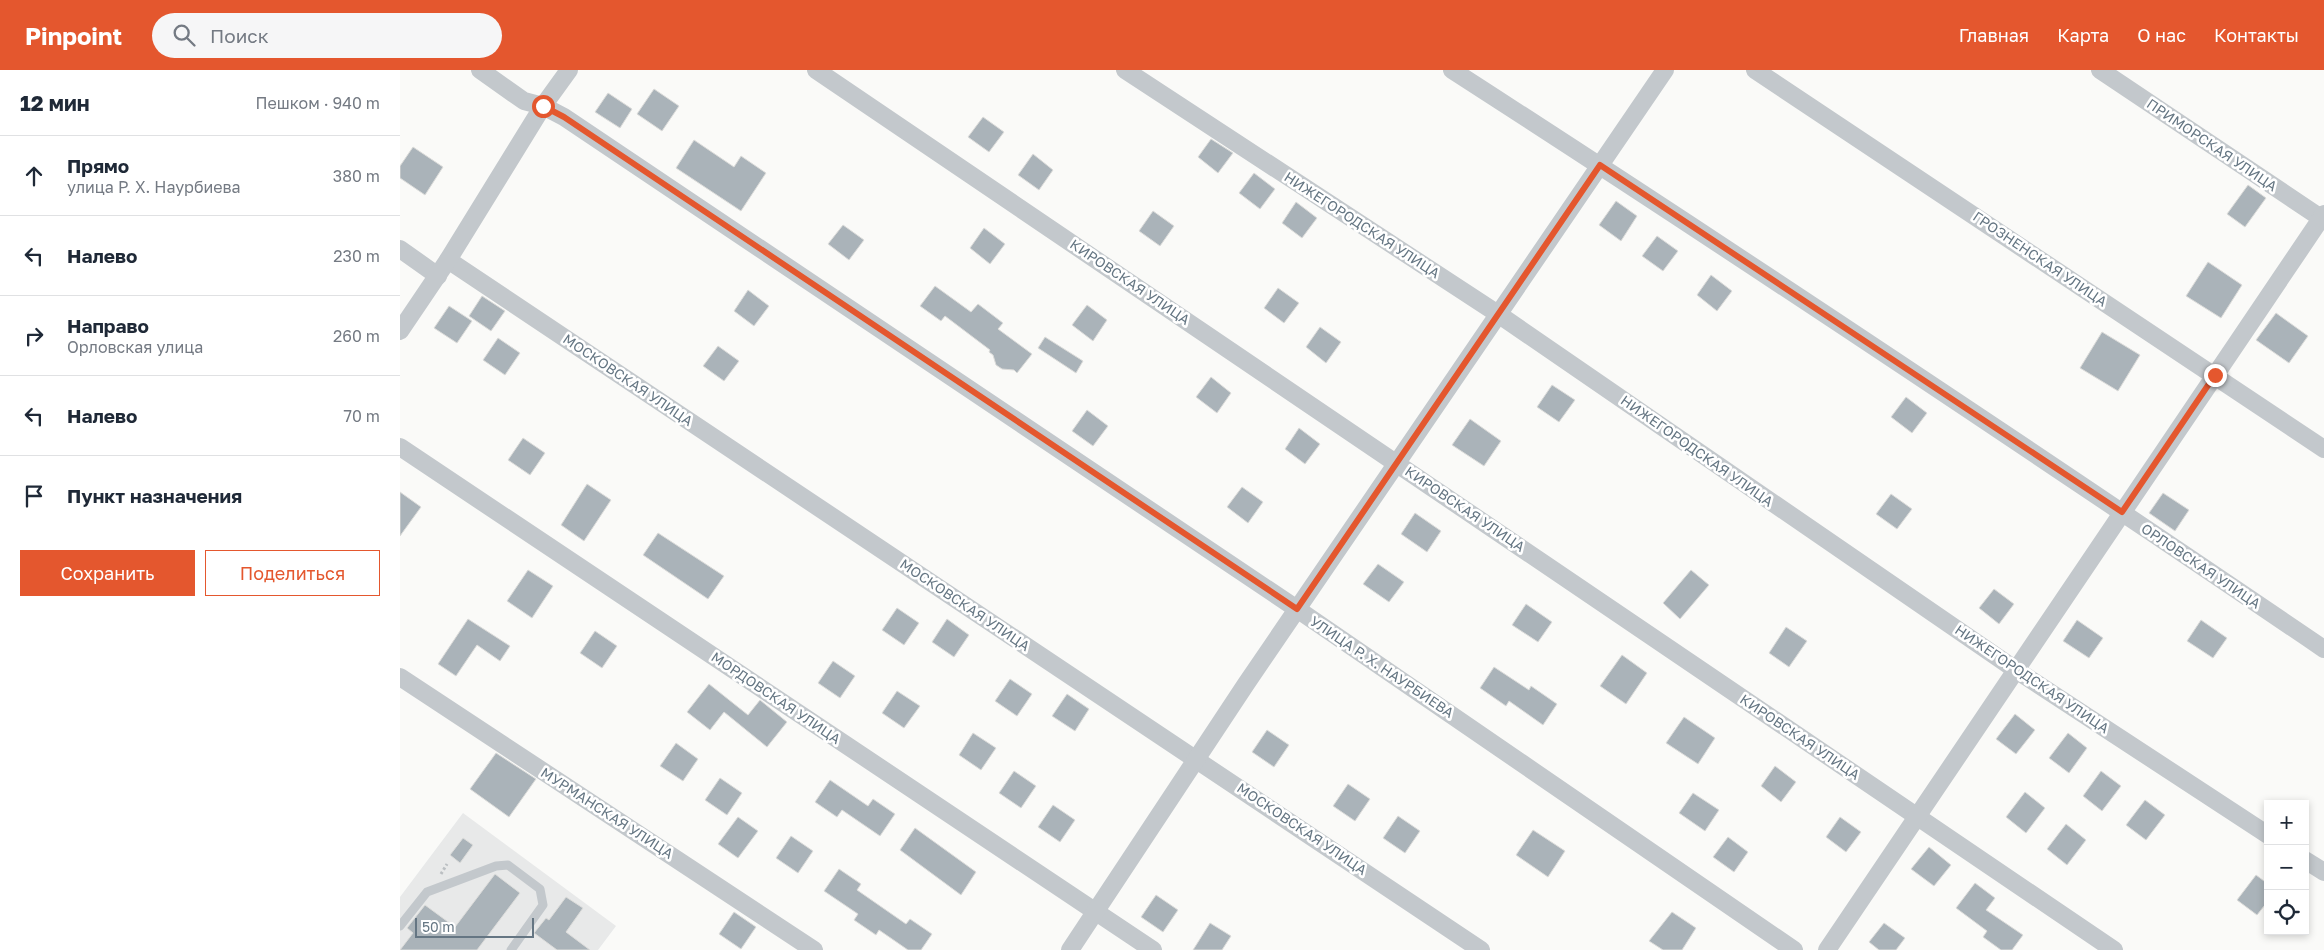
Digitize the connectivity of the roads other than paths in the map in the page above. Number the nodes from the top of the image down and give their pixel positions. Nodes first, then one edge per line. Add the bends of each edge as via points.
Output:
1 (480, 70) edge
2 (569, 70) edge
3 (816, 70) edge
4 (1125, 70) edge
5 (1452, 70) edge
6 (1665, 70) edge
7 (1755, 70) edge
8 (2100, 70) edge
9 (543, 106) junction
10 (1600, 165) junction
11 (2323, 217) edge
12 (400, 249) edge
13 (448, 260) junction
14 (438, 276) junction
15 (1498, 314) junction
16 (400, 330) edge
17 (2215, 375) junction
18 (400, 447) edge
19 (2324, 449) edge
20 (1397, 463) junction
21 (2122, 512) junction
22 (1297, 609) junction
23 (2324, 649) edge
24 (2016, 670) junction
25 (400, 677) edge
26 (1197, 759) junction
27 (1917, 816) junction
28 (2264, 832) edge
29 (2309, 863) edge
30 (2324, 872) edge
31 (1096, 912) junction
32 (400, 926) edge
33 (512, 950) edge
34 (814, 950) edge
35 (1070, 950) edge
36 (1153, 950) edge
37 (1482, 950) edge
38 (1794, 950) edge
39 (1827, 950) edge
40 (2114, 950) edge

1 - 9 street, УЛИЦА Р. Х. НАУРБИЕВА via 524,101
2 - 9 street
3 - 20 street, КИРОВСКАЯ УЛИЦА
4 - 15 street, НИЖЕГОРОДСКАЯ УЛИЦА
5 - 10 street, ОРЛОВСКАЯ УЛИЦА
6 - 10 street
7 - 17 street, ГРОЗНЕНСКАЯ УЛИЦА
8 - 11 street, ПРИМОРСКАЯ УЛИЦА
9 - 13 street
9 - 22 street, УЛИЦА Р. Х. НАУРБИЕВА via 564,117
10 - 15 street
10 - 21 street, ОРЛОВСКАЯ УЛИЦА
11 - 17 street
12 - 14 street
13 - 14 street
13 - 26 street, МОСКОВСКАЯ УЛИЦА
14 - 16 street
15 - 20 street
15 - 24 street, НИЖЕГОРОДСКАЯ УЛИЦА
17 - 19 street, ГРОЗНЕНСКАЯ УЛИЦА
17 - 21 street
18 - 31 street, МОРДОВСКАЯ УЛИЦА
20 - 22 street
20 - 27 street, КИРОВСКАЯ УЛИЦА
21 - 23 street, ОРЛОВСКАЯ УЛИЦА
21 - 24 street
22 - 26 street
22 - 38 street, УЛИЦА Р. Х. НАУРБИЕВА
24 - 27 street
24 - 28 street, НИЖЕГОРОДСКАЯ УЛИЦА
25 - 34 street, МУРМАНСКАЯ УЛИЦА
26 - 31 street
26 - 37 street, МОСКОВСКАЯ УЛИЦА
27 - 39 street
27 - 40 street, КИРОВСКАЯ УЛИЦА
29 - 30 street
31 - 35 street
31 - 36 street, МОРДОВСКАЯ УЛИЦА
32 - 33 lane via 427,892 496,866 508,865 540,889 543,905

